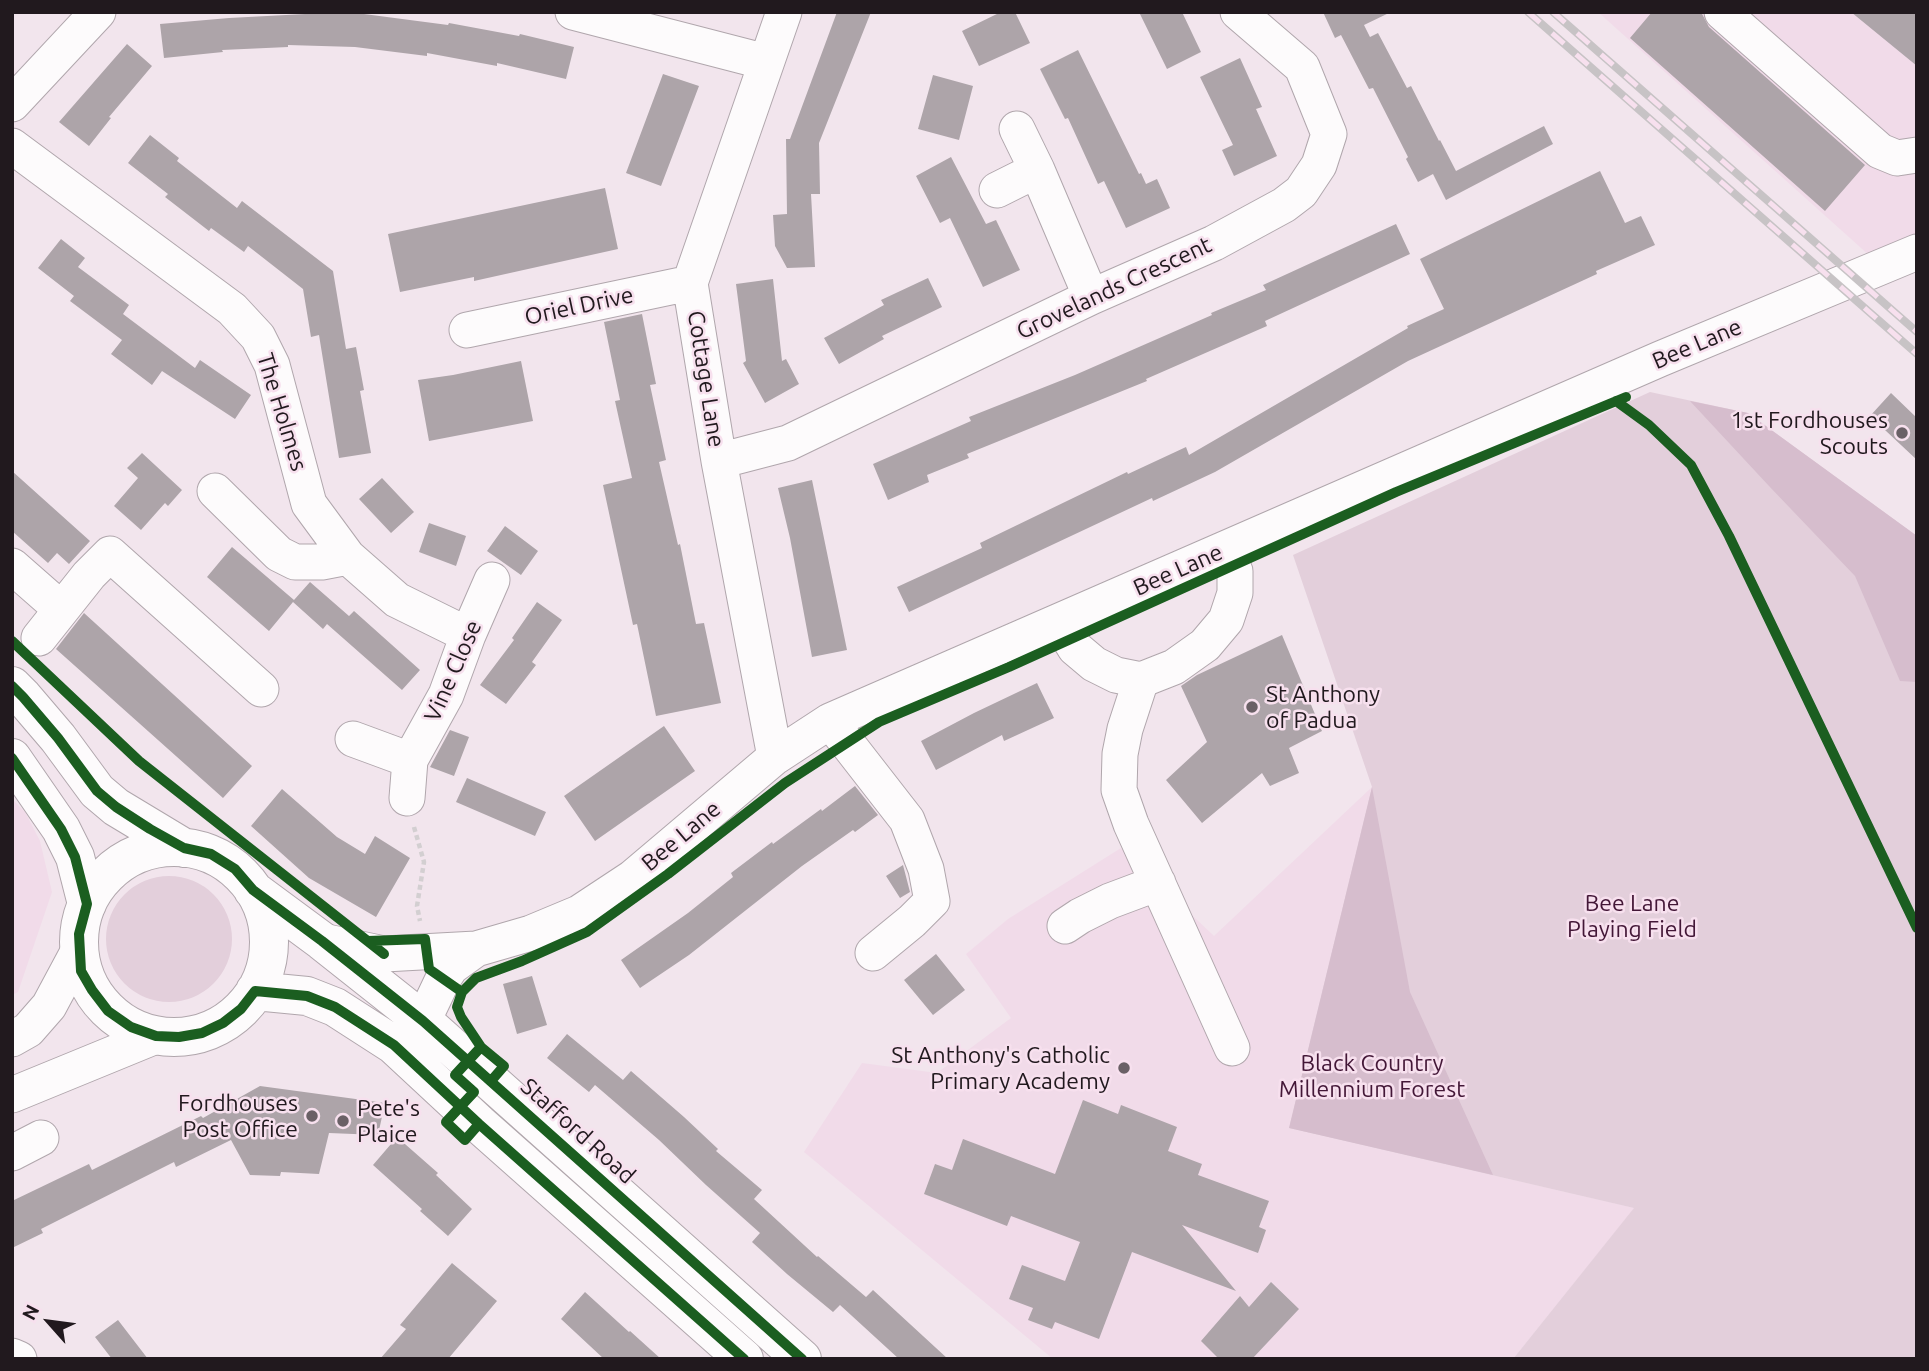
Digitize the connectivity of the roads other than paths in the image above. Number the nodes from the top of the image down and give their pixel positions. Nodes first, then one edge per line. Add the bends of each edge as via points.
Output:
1 (98, 12) edge
2 (573, 12) edge
3 (784, 12) edge
4 (1238, 12) edge
5 (1722, 12) edge
6 (766, 62) junction
7 (12, 104) edge
8 (1017, 130) dead end
9 (12, 146) edge
10 (1917, 155) edge
11 (1037, 170) junction
12 (996, 190) dead end
13 (1917, 252) edge
14 (690, 283) junction
15 (1091, 297) junction
16 (467, 330) dead end
17 (719, 461) junction
18 (215, 491) dead end
19 (1224, 550) junction
20 (348, 557) junction
21 (12, 566) edge
22 (492, 580) dead end
23 (61, 609) junction
24 (1059, 622) junction
25 (468, 635) junction
26 (39, 638) dead end
27 (1141, 680) junction
28 (12, 686) edge
29 (261, 688) dead end
30 (830, 721) junction
31 (353, 740) dead end
32 (775, 757) junction
33 (12, 758) edge
34 (410, 760) junction
35 (407, 798) road end
36 (184, 848) junction
37 (1158, 883) junction
38 (253, 890) junction
39 (87, 904) junction
40 (1065, 926) dead end
41 (322, 941) junction
42 (476, 949) junction
43 (79, 950) junction
44 (873, 953) dead end
45 (255, 991) junction
46 (423, 1021) junction
47 (156, 1036) junction
48 (12, 1039) edge
49 (1232, 1048) dead end
50 (12, 1095) edge
51 (12, 1356) edge
52 (19, 1359) edge
53 (744, 1359) edge
54 (802, 1359) edge

1 - 7 street
2 - 6 street
3 - 6 street, Cottage Lane
4 - 15 street, Grovelands Crescent via 1302,68 1329,134 1319,165 1301,192 1284,205 1214,243
5 - 10 street via 1880,151 1897,158
6 - 14 street, Cottage Lane
8 - 11 street
9 - 20 street, The Holmes via 232,309 258,337 272,365 309,504
11 - 12 street
11 - 15 street
13 - 19 street, Bee Lane
14 - 16 street, Oriel Drive
14 - 17 street, Cottage Lane
15 - 17 street, Grovelands Crescent via 788,443
17 - 32 street, Cottage Lane
18 - 20 street via 279,554 295,562
19 - 24 street, Bee Lane
19 - 27 street via 1235,571 1235,593 1226,620 1205,645 1174,667
20 - 25 street, The Holmes via 397,600
21 - 23 street
22 - 25 street, Vine Close
23 - 26 street
23 - 29 street via 110,554
24 - 27 street via 1075,648 1094,664 1116,676
24 - 30 street, Bee Lane
25 - 34 street, Vine Close via 446,695
27 - 37 street via 1125,729 1119,790
28 - 36 highway via 97,791
30 - 32 street, Bee Lane
30 - 44 street via 907,820 926,869 932,901
31 - 34 street
32 - 42 street, Bee Lane via 614,891 579,913
33 - 39 highway via 61,829 75,857
34 - 35 street, Vine Close
36 - 38 highway via 211,854 235,869
36 - 39 highway via 154,849 126,860 103,878
37 - 40 street via 1110,901
37 - 49 street
38 - 41 highway, Stafford Road
38 - 45 highway via 265,914 269,940
39 - 43 highway
41 - 42 street, Bee Lane via 384,954 426,946
41 - 46 highway, Stafford Road
42 - 46 street, Bee Lane via 443,979
43 - 47 highway via 81,971 108,1012
43 - 48 street via 49,1006 28,1030
45 - 47 highway via 241,1009 202,1033
45 - 53 highway via 307,996 335,1007 394,1045
46 - 54 highway, Stafford Road
47 - 50 street
51 - 52 street

